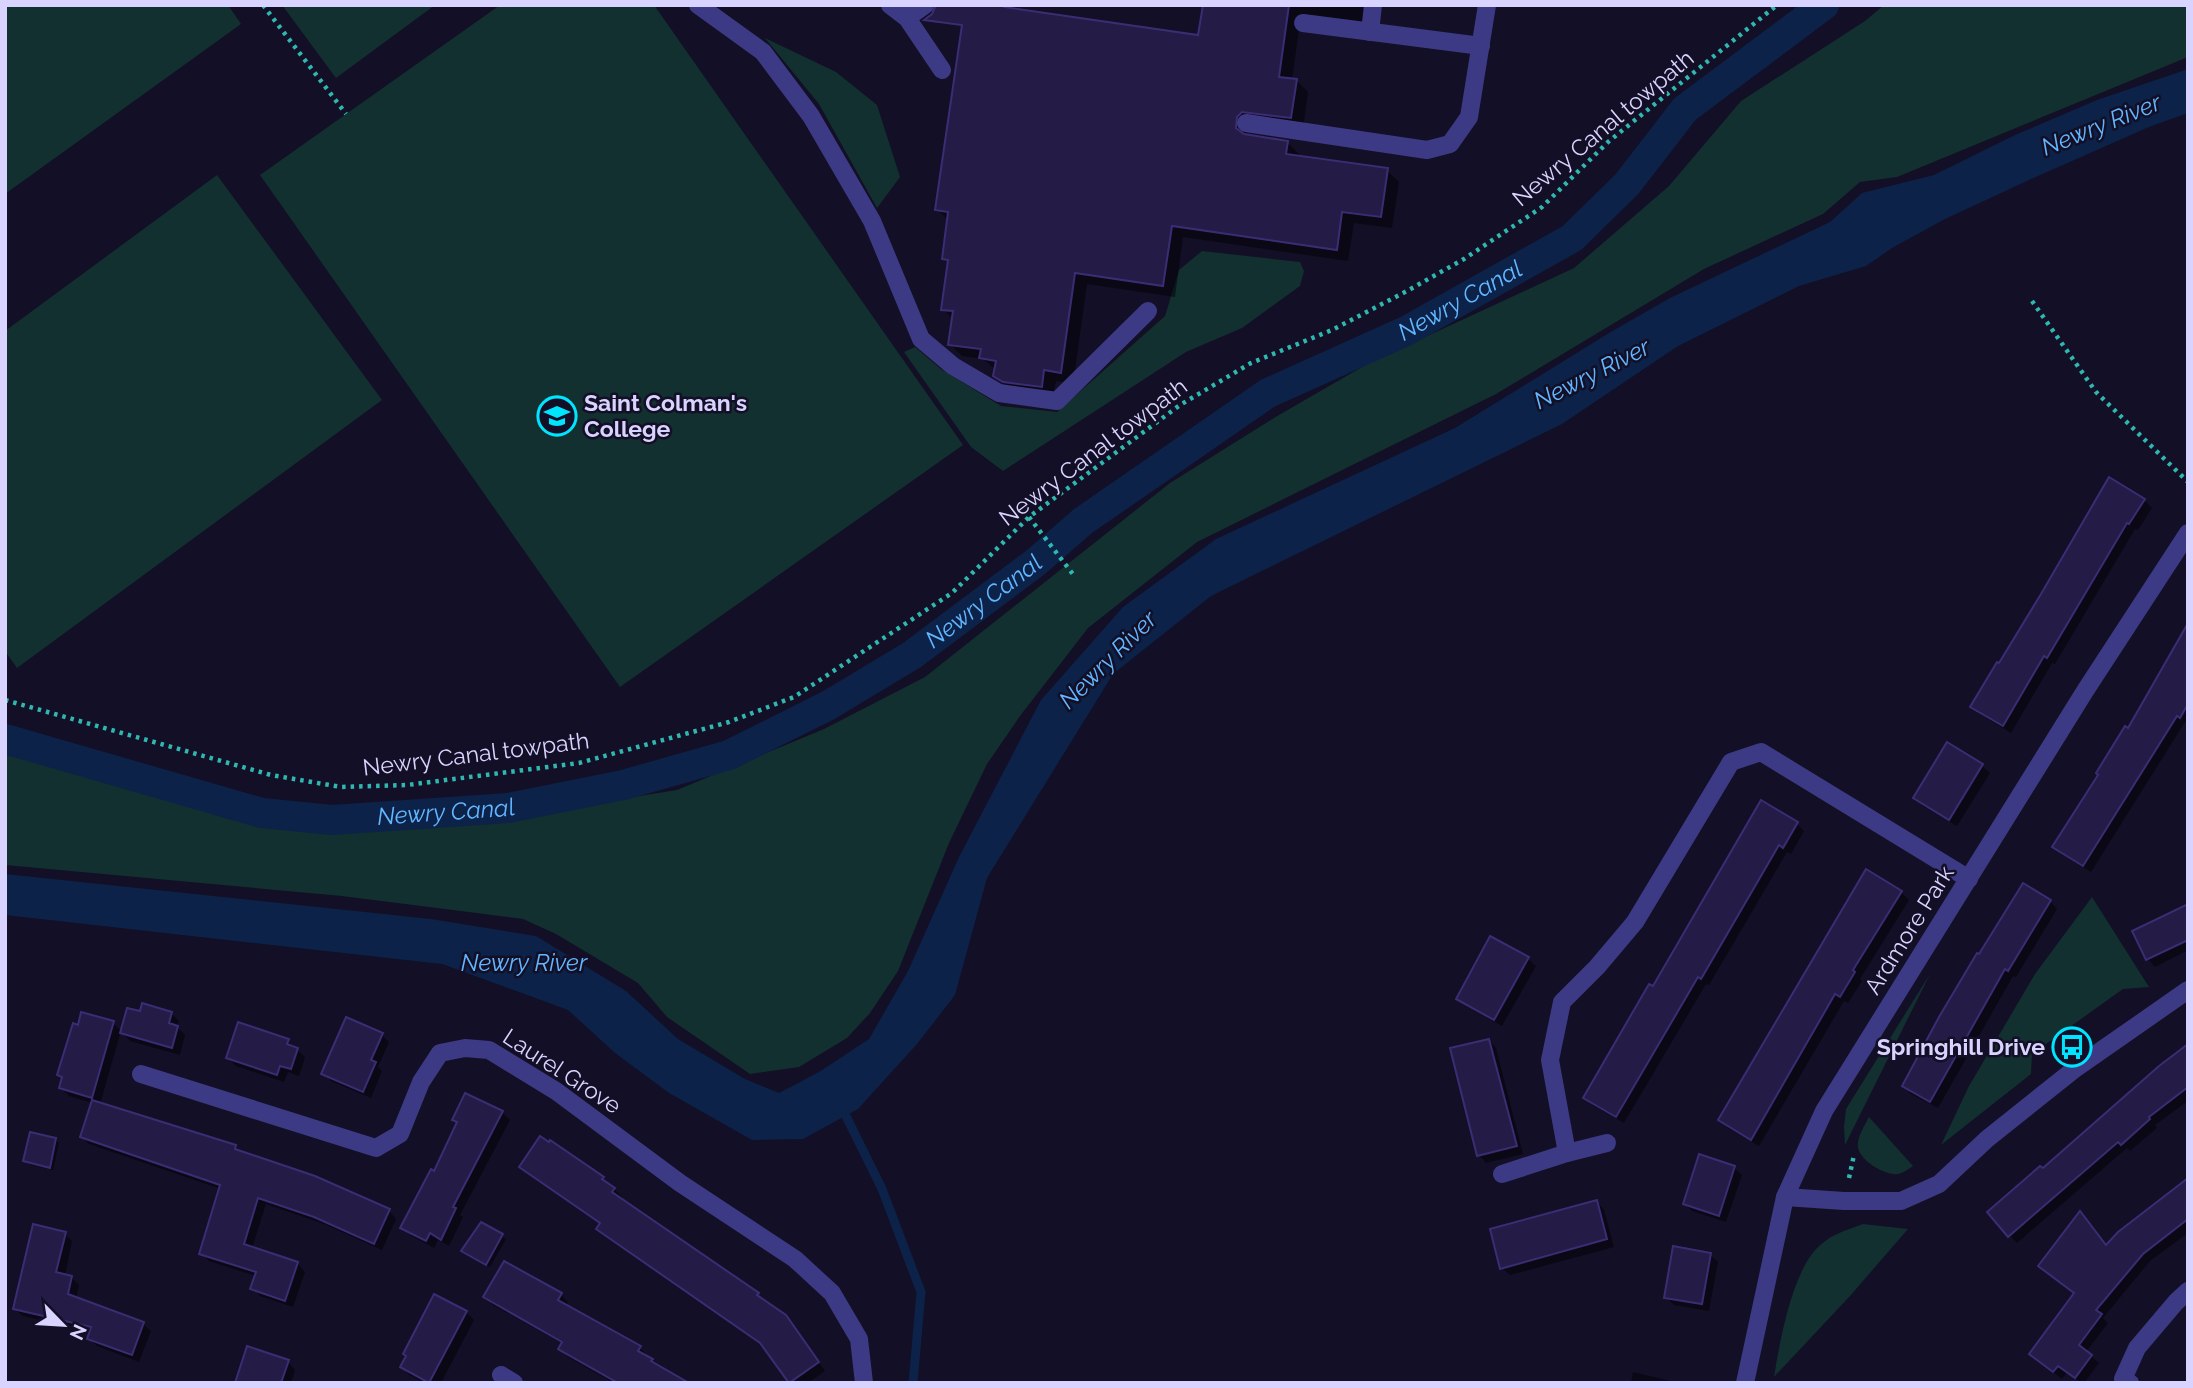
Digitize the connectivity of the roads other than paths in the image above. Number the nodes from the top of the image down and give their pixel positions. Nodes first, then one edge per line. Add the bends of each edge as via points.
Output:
1 (698, 5) edge
2 (890, 5) edge
3 (925, 5) edge
4 (1373, 5) edge
5 (1487, 5) edge
6 (907, 18) junction
7 (1303, 23) dead end
8 (1370, 32) junction
9 (1482, 46) junction
10 (942, 70) dead end
11 (1246, 123) dead end
12 (1148, 311) dead end
13 (2188, 533) edge
14 (1969, 879) junction
15 (2188, 990) edge
16 (141, 1074) dead end
17 (1607, 1143) dead end
18 (1567, 1153) junction
19 (1502, 1174) dead end
20 (1785, 1197) junction
21 (2188, 1291) edge
22 (864, 1383) edge
23 (1745, 1383) edge
24 (2130, 1383) edge

1 - 12 street via 763,52 811,116 872,222 921,339 953,366 999,393 1057,401
2 - 6 street
3 - 6 street
4 - 8 street
5 - 9 street
6 - 10 street
7 - 8 street
8 - 9 street
9 - 11 street via 1469,117 1450,144 1427,150
13 - 14 street, Ardmore Park
14 - 18 street via 1761,752 1731,762 1635,922 1562,1002 1550,1060
14 - 20 street, Ardmore Park via 1824,1111
15 - 20 street via 2076,1068 1939,1184 1900,1201
16 - 22 street, Laurel Grove via 376,1148 400,1134 421,1082 440,1053 489,1050 556,1091 680,1183 794,1259 832,1293 859,1339
17 - 18 street
18 - 19 street
20 - 23 street, Ardmore Park
21 - 24 street via 2137,1349 2123,1378

